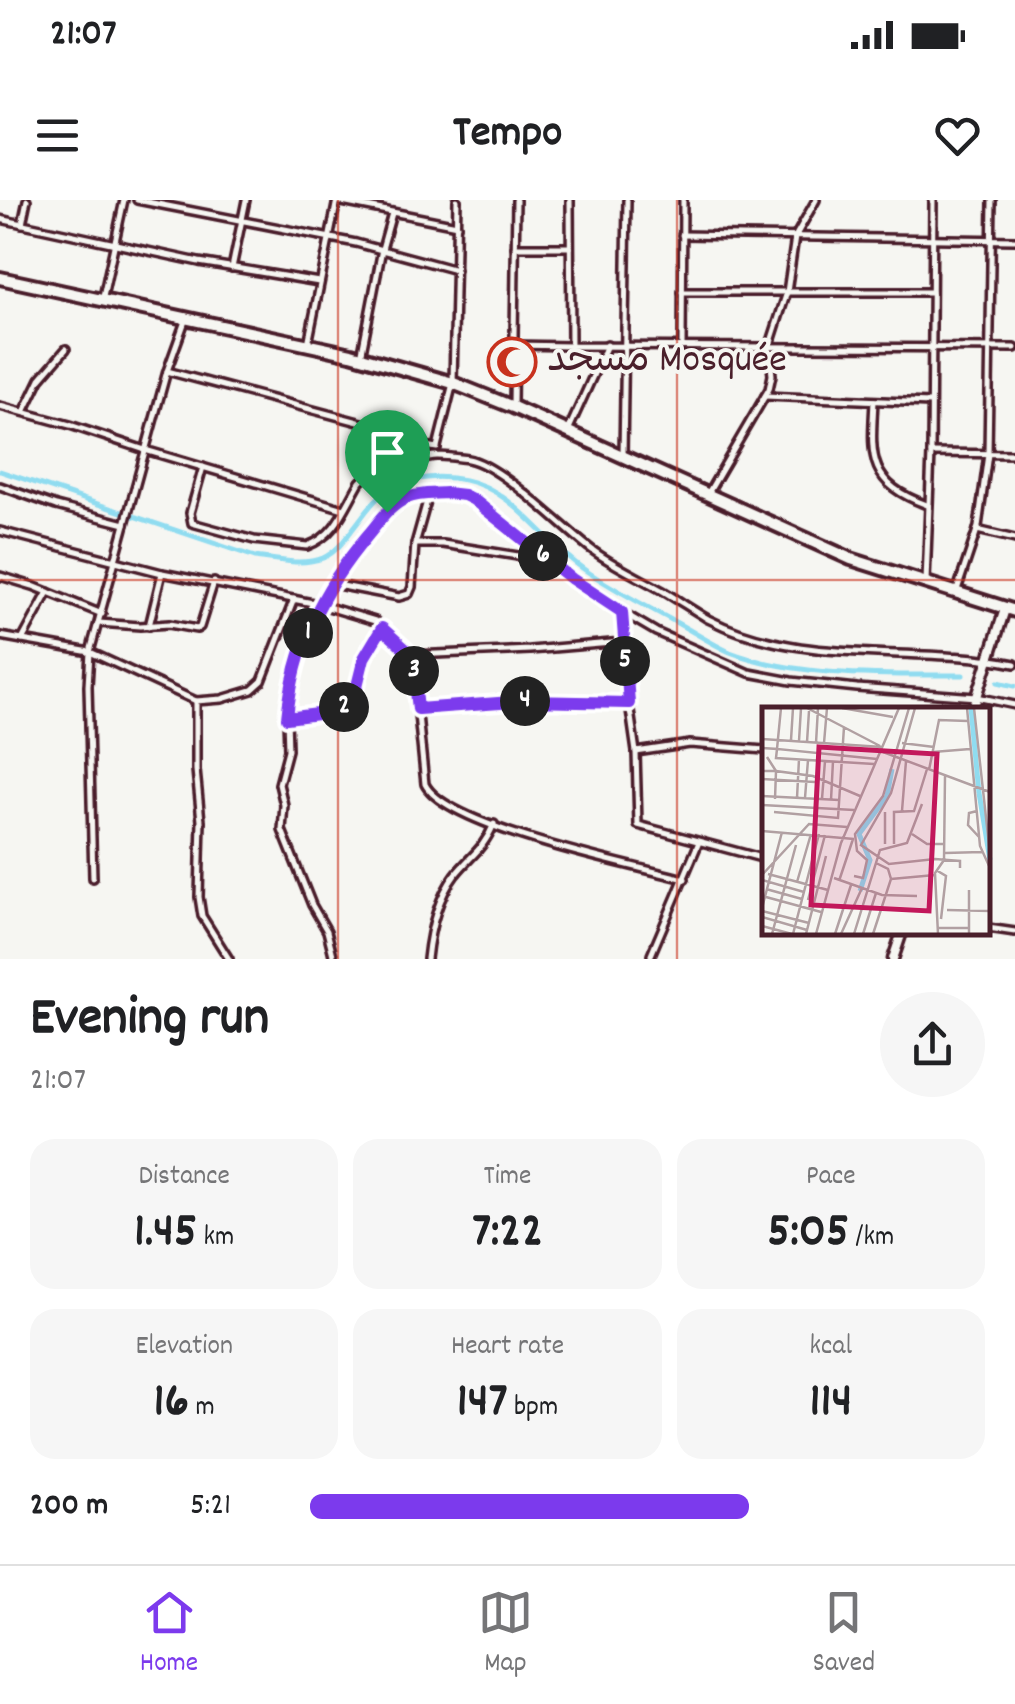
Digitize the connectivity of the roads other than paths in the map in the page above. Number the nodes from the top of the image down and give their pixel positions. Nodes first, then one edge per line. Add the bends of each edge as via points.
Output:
1 (27, 200) edge
2 (124, 200) edge
3 (138, 200) edge
4 (246, 200) edge
5 (336, 200) edge
6 (457, 200) edge
7 (516, 200) edge
8 (570, 200) edge
9 (627, 200) edge
10 (683, 200) edge
11 (816, 200) edge
12 (934, 200) edge
13 (992, 200) edge
14 (392, 213) junction
15 (0, 219) edge
16 (242, 222) junction
17 (22, 224) junction
18 (457, 226) junction
19 (682, 236) junction
20 (795, 237) junction
21 (328, 238) junction
22 (933, 239) junction
23 (991, 240) junction
24 (1015, 240) edge
25 (114, 244) junction
26 (516, 247) junction
27 (569, 247) junction
28 (382, 248) junction
29 (232, 268) junction
30 (456, 270) junction
31 (0, 278) edge
32 (319, 282) junction
33 (682, 292) junction
34 (787, 292) junction
35 (932, 292) junction
36 (102, 300) junction
37 (186, 318) junction
38 (308, 345) junction
39 (514, 345) junction
40 (607, 345) junction
41 (571, 346) junction
42 (624, 346) junction
43 (682, 348) junction
44 (769, 348) junction
45 (932, 348) junction
46 (1015, 348) edge
47 (66, 349) dead end
48 (988, 349) junction
49 (361, 357) junction
50 (167, 371) junction
51 (453, 383) junction
52 (765, 396) junction
53 (874, 401) junction
54 (930, 402) junction
55 (0, 406) edge
56 (513, 407) junction
57 (24, 412) junction
58 (568, 432) junction
59 (145, 450) junction
60 (436, 452) junction
61 (931, 453) junction
62 (988, 454) junction
63 (1015, 454) edge
64 (623, 456) junction
65 (203, 467) junction
66 (0, 486) edge
67 (429, 494) junction
68 (707, 495) junction
69 (928, 506) junction
70 (344, 509) junction
71 (125, 524) junction
72 (977, 530) junction
73 (0, 532) edge
74 (1015, 538) edge
75 (415, 544) junction
76 (542, 556) junction
77 (116, 560) junction
78 (162, 573) junction
79 (0, 576) edge
80 (214, 582) junction
81 (331, 584) junction
82 (926, 584) junction
83 (48, 592) junction
84 (956, 593) junction
85 (294, 600) junction
86 (318, 604) junction
87 (1010, 610) edge
88 (622, 612) junction
89 (102, 614) junction
90 (99, 623) junction
91 (149, 626) junction
92 (382, 628) junction
93 (0, 636) edge
94 (22, 640) junction
95 (623, 642) junction
96 (90, 652) junction
97 (412, 655) junction
98 (989, 659) junction
99 (1015, 664) edge
100 (977, 697) junction
101 (196, 701) junction
102 (629, 703) junction
103 (1015, 705) edge
104 (974, 707) edge
105 (418, 709) junction
106 (287, 718) junction
107 (762, 750) edge
108 (636, 752) junction
109 (494, 824) junction
110 (699, 842) junction
111 (762, 859) edge
112 (93, 878) dead end
113 (685, 879) junction
114 (990, 928) edge
115 (1015, 932) edge
116 (901, 934) edge
117 (650, 955) dead end
118 (229, 959) edge
119 (334, 959) edge
120 (427, 959) edge
121 (893, 959) edge

1 - 17 street
2 - 25 street
3 - 16 street
4 - 16 street
5 - 14 street
5 - 21 street
6 - 18 street
7 - 26 street
8 - 27 street
9 - 42 street
10 - 19 street
11 - 20 street
12 - 22 street
13 - 23 street
14 - 18 street
14 - 28 street
15 - 17 street
16 - 21 street
16 - 29 street
17 - 25 street
18 - 30 street
19 - 20 street
19 - 33 street
20 - 22 street
20 - 34 street
21 - 28 street
21 - 32 street
22 - 23 street
22 - 35 street
23 - 24 street
23 - 48 street
25 - 29 street
25 - 36 street
26 - 27 street
26 - 39 street
27 - 41 street
28 - 30 street
28 - 49 street
29 - 32 street
30 - 51 street
31 - 36 highway
32 - 38 street
33 - 34 street
33 - 43 street
34 - 35 street
34 - 44 street
35 - 45 street
36 - 37 highway
37 - 38 highway
37 - 50 street
38 - 49 highway
39 - 41 street
39 - 56 street
40 - 41 street
40 - 42 street
40 - 58 street
42 - 43 street
42 - 64 street
43 - 44 street
44 - 45 street
44 - 52 street
45 - 48 street
45 - 54 street
46 - 48 street
47 - 57 street
48 - 62 street
49 - 51 highway
50 - 59 street
50 - 60 street via 384,429
51 - 56 highway
51 - 60 street
52 - 53 street
52 - 68 street
53 - 54 street
53 - 69 street via 876,469
54 - 61 street
55 - 57 street
56 - 58 highway
57 - 59 street
58 - 64 highway
59 - 65 street
59 - 71 street
60 - 70 street via 365,477
60 - 98 street via 478,462 593,551 728,627 820,650
61 - 62 street
61 - 69 street
62 - 63 street
62 - 72 street
64 - 68 highway
65 - 70 street
65 - 70 street via 190,519 196,525 307,546 330,532
66 - 71 street
67 - 75 street
67 - 76 street via 474,500
67 - 81 street via 406,498 387,512
68 - 82 highway via 851,560
69 - 82 street
71 - 77 street
72 - 74 street
72 - 84 street
73 - 77 street
75 - 76 street
75 - 81 street via 412,587 404,597
76 - 88 street
77 - 78 street
77 - 89 street
78 - 80 street
78 - 91 street
79 - 83 street
80 - 85 street
80 - 91 street via 198,629
81 - 86 street
82 - 84 highway
83 - 89 street
83 - 94 street
84 - 87 highway
85 - 86 street
85 - 101 street via 259,684
86 - 92 street
86 - 106 street
87 - 98 main road
88 - 95 street
88 - 100 street via 750,673
89 - 90 street
90 - 91 street
90 - 96 street
92 - 97 street
92 - 106 street via 349,705
93 - 94 street
94 - 96 street
95 - 97 street
95 - 102 street
96 - 101 street
96 - 112 street
97 - 105 street
98 - 99 street
98 - 100 main road
100 - 103 street
100 - 104 main road
101 - 118 street via 199,897 202,916
102 - 105 street
102 - 108 street
105 - 109 street via 429,792 458,813
106 - 119 street via 282,830
107 - 108 street via 690,744
108 - 110 street via 638,826
109 - 113 street via 524,838
109 - 120 street via 450,883 431,923
110 - 111 street
110 - 113 street
113 - 117 street
114 - 115 street
116 - 121 main road

